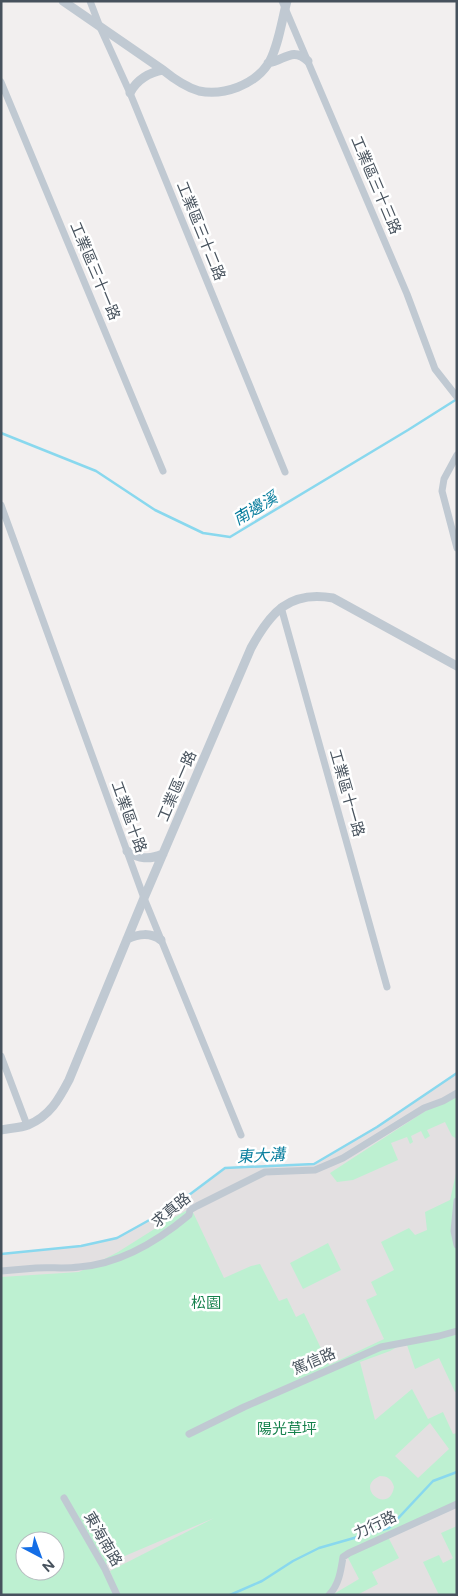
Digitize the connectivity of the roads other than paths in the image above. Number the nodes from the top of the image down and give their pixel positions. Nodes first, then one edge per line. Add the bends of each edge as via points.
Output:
1 (63, 1) edge
2 (90, 1) edge
3 (284, 3) edge
4 (100, 27) junction
5 (308, 61) junction
6 (268, 63) junction
7 (163, 70) junction
8 (1, 82) edge
9 (130, 93) junction
10 (457, 397) edge
11 (457, 455) edge
12 (163, 471) dead end
13 (285, 472) dead end
14 (1, 505) edge
15 (457, 548) edge
16 (281, 607) junction
17 (457, 666) edge
18 (127, 851) junction
19 (163, 854) junction
20 (144, 898) junction
21 (127, 940) junction
22 (161, 940) junction
23 (387, 987) dead end
24 (1, 1056) edge
25 (457, 1093) edge
26 (443, 1101) junction
27 (457, 1101) edge
28 (28, 1125) junction
29 (1, 1130) edge
30 (242, 1135) dead end
31 (457, 1201) edge
32 (457, 1245) edge
33 (1, 1271) edge
34 (457, 1331) edge
35 (189, 1434) dead end
36 (64, 1498) dead end
37 (457, 1504) edge
38 (117, 1595) edge
39 (329, 1595) edge

1 - 4 street
2 - 4 street, 工業區三十二路
3 - 5 street, 工業區三十三路
3 - 6 street via 277,40
4 - 7 street
4 - 9 street, 工業區三十二路
5 - 6 street via 292,55
5 - 10 street, 工業區三十三路 via 407,294 435,369
6 - 7 street via 245,84 220,92 191,88
7 - 9 street via 140,80
8 - 12 street, 工業區三十一路
9 - 13 street, 工業區三十二路
11 - 15 street via 444,479 442,491
14 - 18 street, 工業區十路
16 - 17 street, 工業區一路 via 307,597 333,598
16 - 19 street, 工業區一路 via 269,619 251,648
16 - 23 street, 工業區十一路
18 - 19 street via 143,858
18 - 20 street, 工業區十路
19 - 20 street, 工業區一路
20 - 21 street, 工業區一路
20 - 22 street, 工業區十路
21 - 22 street via 141,934
21 - 28 street, 工業區一路 via 69,1080 55,1106
22 - 30 street, 工業區十路
24 - 28 street
25 - 26 street, 求真路
26 - 27 street
26 - 33 street, 求真路 via 424,1108 343,1158 314,1170 265,1172 196,1206 158,1239 120,1258 80,1268
28 - 29 street, 工業區一路
31 - 32 street via 454,1231
34 - 35 street, 篤信路 via 381,1347
36 - 38 street, 東海南路
37 - 39 street, 力行路 via 343,1557 340,1576

